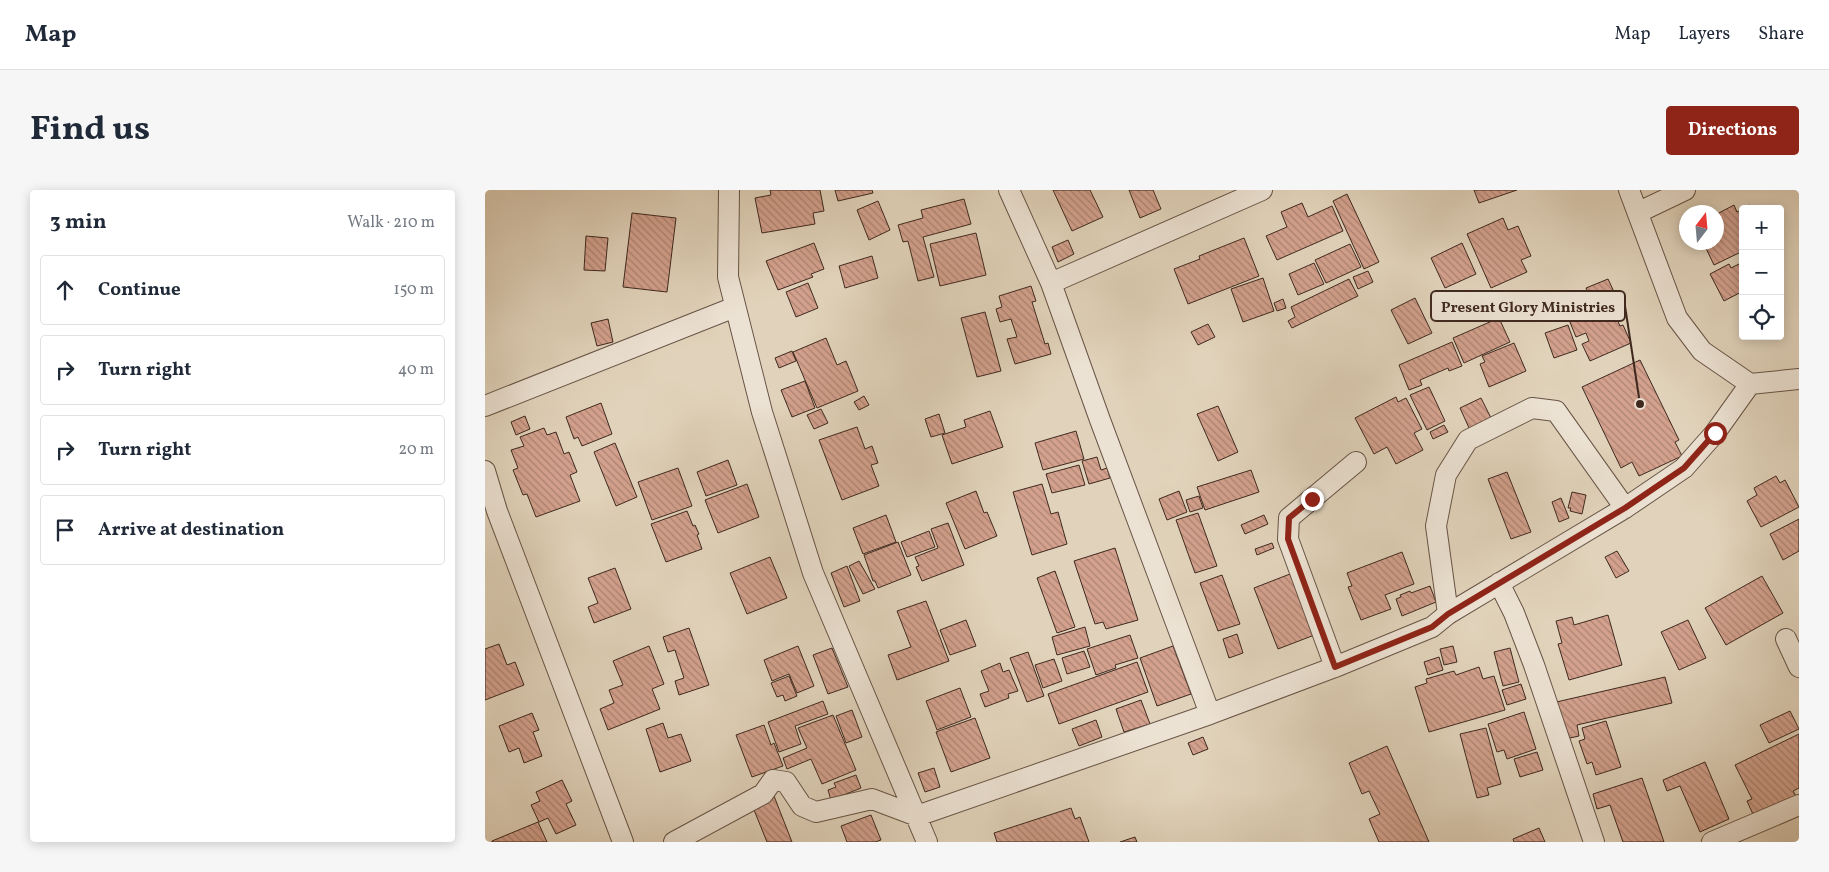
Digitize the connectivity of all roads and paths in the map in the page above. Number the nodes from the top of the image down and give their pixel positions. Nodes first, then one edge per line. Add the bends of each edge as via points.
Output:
1 (729, 190) edge
2 (1009, 190) edge
3 (1261, 190) edge
4 (1629, 190) edge
5 (1685, 190) edge
6 (1639, 212) junction
7 (1051, 283) junction
8 (735, 307) junction
9 (1799, 379) edge
10 (1750, 384) junction
11 (485, 406) edge
12 (1356, 462) dead end
13 (485, 471) edge
14 (1625, 508) junction
15 (1499, 583) junction
16 (1448, 614) junction
17 (1787, 639) dead end
18 (1335, 667) junction
19 (1799, 667) edge
20 (1210, 714) junction
21 (1799, 804) edge
22 (917, 816) junction
23 (1743, 836) edge
24 (623, 842) edge
25 (674, 842) edge
26 (927, 842) edge
27 (1594, 842) edge
28 (1712, 842) edge

1 - 8 street via 728,276
2 - 7 street
3 - 7 street
4 - 6 street
5 - 6 street
6 - 10 street via 1677,318 1702,352
7 - 20 street
8 - 11 street
8 - 22 street via 762,412 813,573
9 - 10 street
10 - 14 street via 1715,433 1684,468
12 - 18 street via 1289,518 1288,539
13 - 24 street via 497,511
14 - 15 street
14 - 16 street via 1556,410 1532,408 1468,440 1446,475 1436,526
15 - 16 street
15 - 27 street via 1534,665
16 - 18 street via 1432,627
17 - 19 street
18 - 20 street
20 - 22 street
21 - 23 street
22 - 25 street via 872,799 816,812 802,806 786,782 773,780 763,794
22 - 26 street
23 - 28 street

